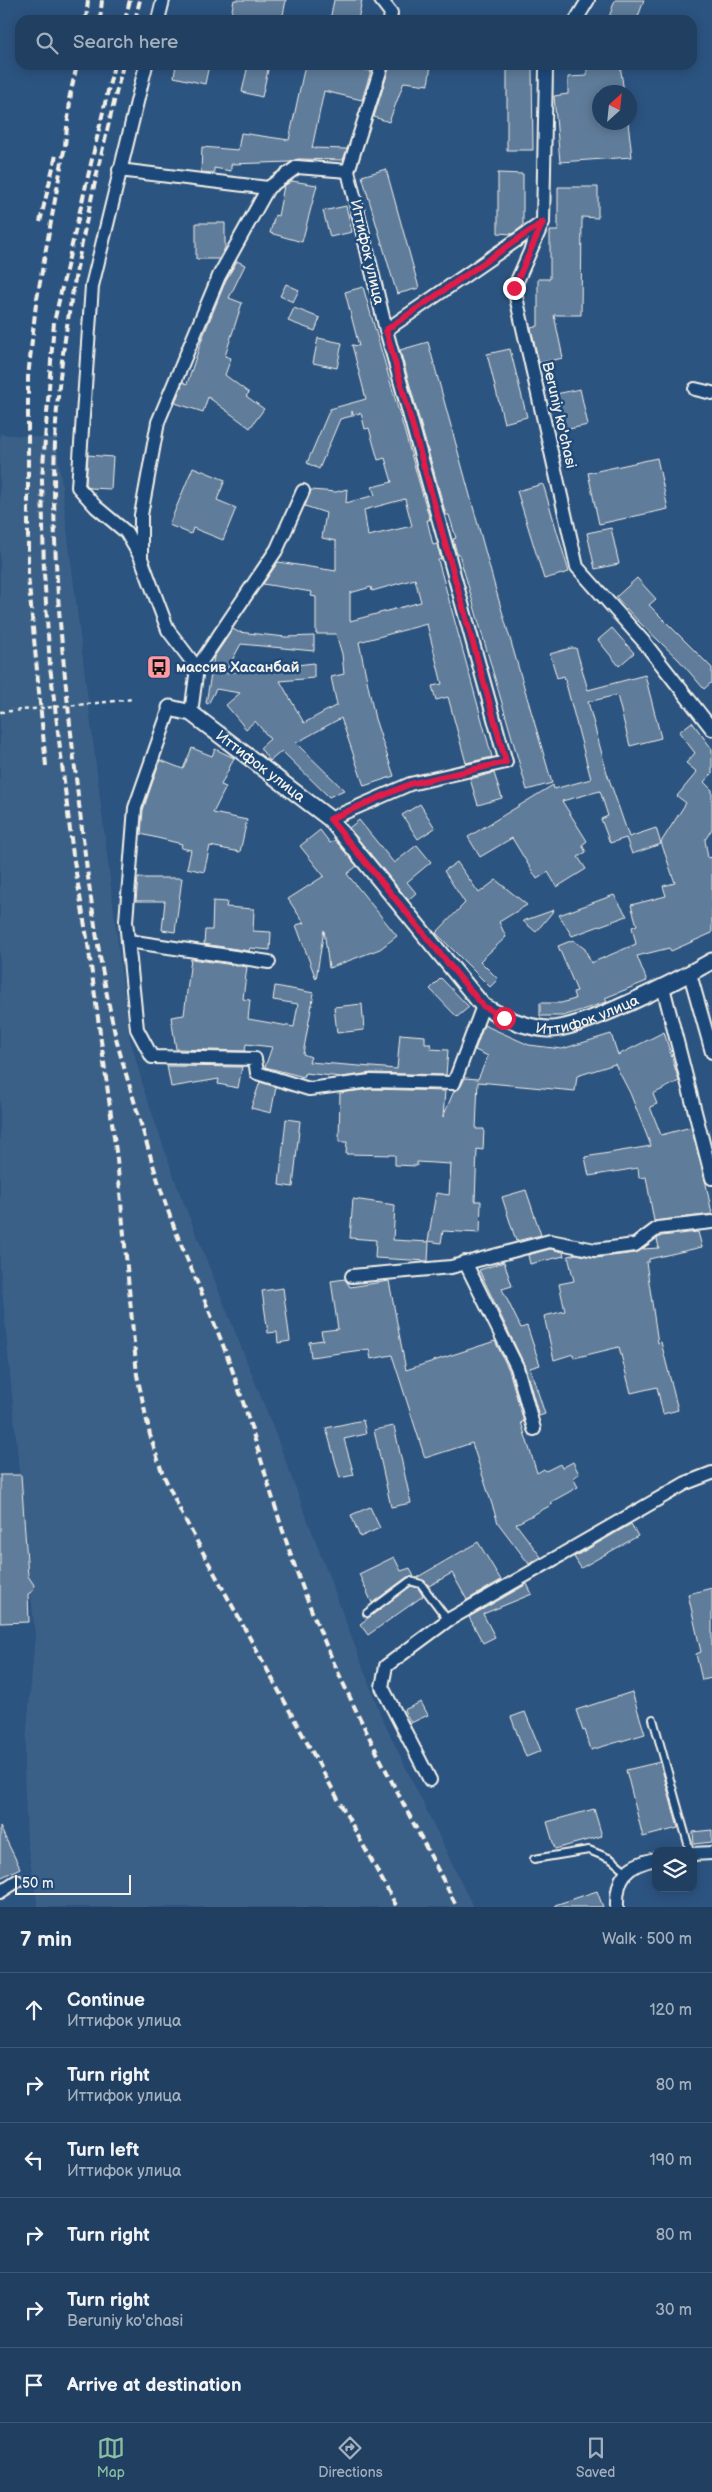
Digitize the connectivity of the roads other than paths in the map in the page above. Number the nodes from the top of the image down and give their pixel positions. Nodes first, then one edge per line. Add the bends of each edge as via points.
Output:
1 (163, 0) edge
2 (381, 0) edge
3 (588, 0) edge
4 (159, 15) edge
5 (391, 15) edge
6 (579, 15) edge
7 (145, 70) edge
8 (380, 70) edge
9 (546, 70) edge
10 (119, 170) junction
11 (348, 171) junction
12 (268, 188) junction
13 (543, 222) junction
14 (386, 330) junction
15 (695, 390) dead end
16 (712, 393) edge
17 (303, 491) dead end
18 (141, 558) junction
19 (197, 668) junction
20 (170, 708) joint
21 (191, 713) junction
22 (712, 729) edge
23 (330, 819) junction
24 (128, 941) junction
25 (712, 961) edge
26 (269, 962) dead end
27 (690, 974) junction
28 (663, 986) junction
29 (483, 1006) junction
30 (712, 1052) edge
31 (712, 1178) edge
32 (712, 1222) edge
33 (465, 1262) junction
34 (352, 1276) dead end
35 (534, 1429) dead end
36 (712, 1473) edge
37 (367, 1612) dead end
38 (448, 1620) junction
39 (653, 1719) dead end
40 (430, 1780) dead end
41 (689, 1847) edge
42 (712, 1853) edge
43 (697, 1854) edge
44 (652, 1859) edge
45 (534, 1860) dead end
46 (627, 1872) junction
47 (16, 1881) dead end
48 (0, 1892) edge
49 (617, 1907) edge

1 - 4 street
2 - 5 street
3 - 6 street
7 - 10 street
8 - 11 street
9 - 13 street, Beruniy ko'chasi
10 - 12 street
10 - 18 street via 92,286 78,487 96,508 126,532
11 - 12 street via 297,166
11 - 14 street, Иттифок улица
12 - 18 street via 219,276 158,422 142,514
13 - 14 street
13 - 22 street, Beruniy ko'chasi via 514,288 577,567 644,642
14 - 23 street, Иттифок улица via 506,762 410,784
15 - 16 street
17 - 19 street via 277,549
18 - 19 street via 168,630
19 - 21 street
20 - 21 street, Иттифок улица
20 - 24 street via 136,808 126,921
21 - 23 street, Иттифок улица
23 - 29 street, Иттифок улица
24 - 26 street
24 - 29 street via 137,1029 152,1057 255,1059 257,1073 309,1088 372,1081 454,1083
25 - 27 street, Иттифок улица
27 - 28 street, Иттифок улица
27 - 30 street
28 - 29 street, Иттифок улица via 571,1026 556,1028 527,1025 504,1018
28 - 31 street
32 - 33 street via 658,1228 634,1245 595,1250 550,1241
33 - 34 street via 451,1267
33 - 35 street via 517,1367
36 - 38 street via 686,1483
37 - 38 lane via 410,1581 422,1584
38 - 40 street via 386,1666 382,1687
39 - 41 lane
42 - 43 street
44 - 46 street
45 - 46 lane via 589,1850 611,1859
46 - 49 street via 617,1887
47 - 48 street

